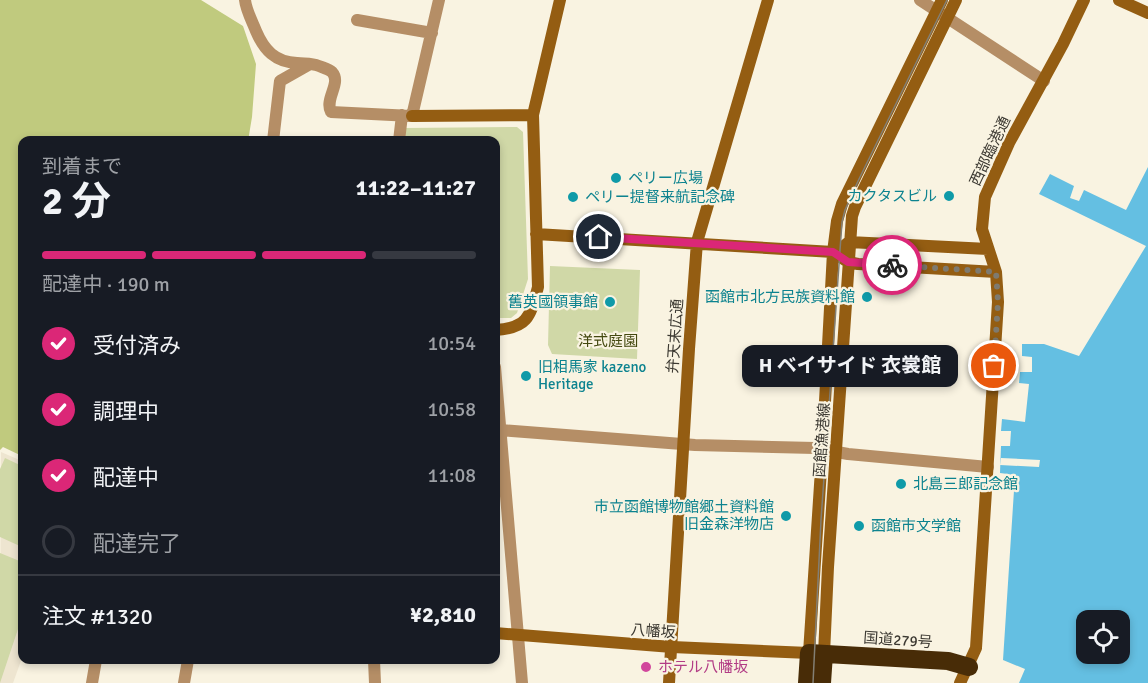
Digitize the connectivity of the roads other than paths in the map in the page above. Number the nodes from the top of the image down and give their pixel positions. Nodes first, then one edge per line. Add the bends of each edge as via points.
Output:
1 (245, 0) edge
2 (439, 0) edge
3 (560, 0) edge
4 (768, 0) edge
5 (920, 0) edge
6 (956, 0) edge
7 (1084, 0) edge
8 (1119, 0) edge
9 (942, 9) edge
10 (1148, 14) edge
11 (357, 20) dead end
12 (432, 33) junction
13 (311, 63) junction
14 (1044, 81) junction
15 (407, 115) junction
16 (533, 115) junction
17 (274, 136) edge
18 (401, 136) edge
19 (536, 234) junction
20 (698, 242) junction
21 (849, 242) junction
22 (988, 249) junction
23 (833, 252) junction
24 (848, 262) junction
25 (996, 272) junction
26 (500, 330) edge
27 (500, 439) edge
28 (683, 444) junction
29 (500, 449) edge
30 (818, 449) junction
31 (836, 452) junction
32 (988, 467) junction
33 (500, 633) edge
34 (518, 635) junction
35 (672, 647) junction
36 (817, 654) junction
37 (95, 664) edge
38 (187, 664) edge
39 (374, 664) edge
40 (969, 667) junction
41 (92, 683) edge
42 (184, 683) edge
43 (375, 683) edge
44 (522, 683) edge
45 (669, 683) edge
46 (807, 683) edge
47 (822, 683) edge
48 (960, 683) edge

1 - 13 street via 261,43 279,60
2 - 12 street
3 - 16 street
4 - 20 street, 弁天末広通
5 - 9 street
6 - 9 street, 函館漁港線
7 - 14 street, 西部臨港通
8 - 10 street
9 - 14 street
9 - 21 street, 函館漁港線 via 855,207
9 - 23 street, 函館漁港線 via 842,204
11 - 12 street
12 - 15 street
13 - 15 street via 331,70 334,75 328,107 331,112
13 - 17 street via 280,81
14 - 22 street, 西部臨港通 via 985,196 982,230
15 - 16 street
15 - 18 street
16 - 19 street
19 - 20 street
19 - 26 street via 538,287 534,304 521,324
20 - 23 street
20 - 28 street, 弁天末広通
21 - 22 street
21 - 23 street
21 - 24 street, 函館漁港線
22 - 25 street, 西部臨港通
23 - 24 street
23 - 30 street, 函館漁港線
24 - 25 street
24 - 31 street, 函館漁港線
25 - 32 street, 西部臨港通 via 998,302
27 - 28 street
28 - 30 street
28 - 35 street, 弁天末広通
29 - 34 street
30 - 31 street
30 - 36 street, 函館漁港線
31 - 32 street
31 - 36 street, 函館漁港線
32 - 40 street, 西部臨港通 via 976,648
33 - 34 street, 八幡坂
34 - 35 street, 八幡坂
34 - 44 street
35 - 36 street, 八幡坂
35 - 45 street, 弁天末広通
36 - 40 highway, 国道279号 via 948,661
36 - 46 highway
36 - 47 highway
37 - 41 street
38 - 42 street
39 - 43 street
40 - 48 street, 西部臨港通

